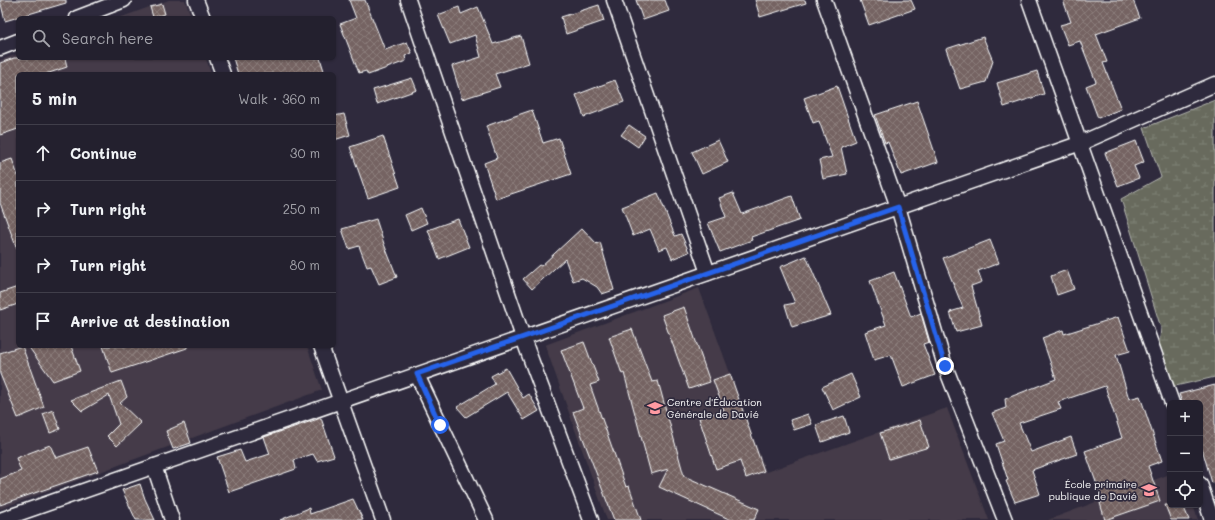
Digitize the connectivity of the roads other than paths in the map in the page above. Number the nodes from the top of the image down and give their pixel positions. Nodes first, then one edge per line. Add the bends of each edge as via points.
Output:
1 (124, 0) edge
2 (196, 0) edge
3 (408, 0) edge
4 (614, 0) edge
5 (824, 0) edge
6 (1029, 0) edge
7 (83, 16) edge
8 (202, 16) edge
9 (16, 41) edge
10 (1, 43) edge
11 (218, 60) edge
12 (222, 72) edge
13 (1215, 84) edge
14 (1081, 143) junction
15 (898, 207) junction
16 (708, 273) junction
17 (525, 337) junction
18 (322, 348) edge
19 (417, 374) junction
20 (1171, 400) edge
21 (341, 401) junction
22 (154, 466) junction
23 (1203, 493) edge
24 (0, 520) edge
25 (172, 520) edge
26 (383, 520) edge
27 (486, 520) edge
28 (591, 520) edge
29 (1005, 520) edge
30 (1212, 520) edge

1 - 7 street
2 - 8 street
3 - 17 street
4 - 16 street
5 - 15 street
6 - 14 street
9 - 10 street
11 - 12 street
13 - 14 street
14 - 15 street
14 - 20 street
15 - 16 street
15 - 29 street via 945,366
16 - 17 street
17 - 19 street
17 - 28 street via 527,349
18 - 21 street
19 - 21 street
19 - 27 street
21 - 22 street
21 - 26 street
22 - 24 street
22 - 25 street
23 - 30 street

